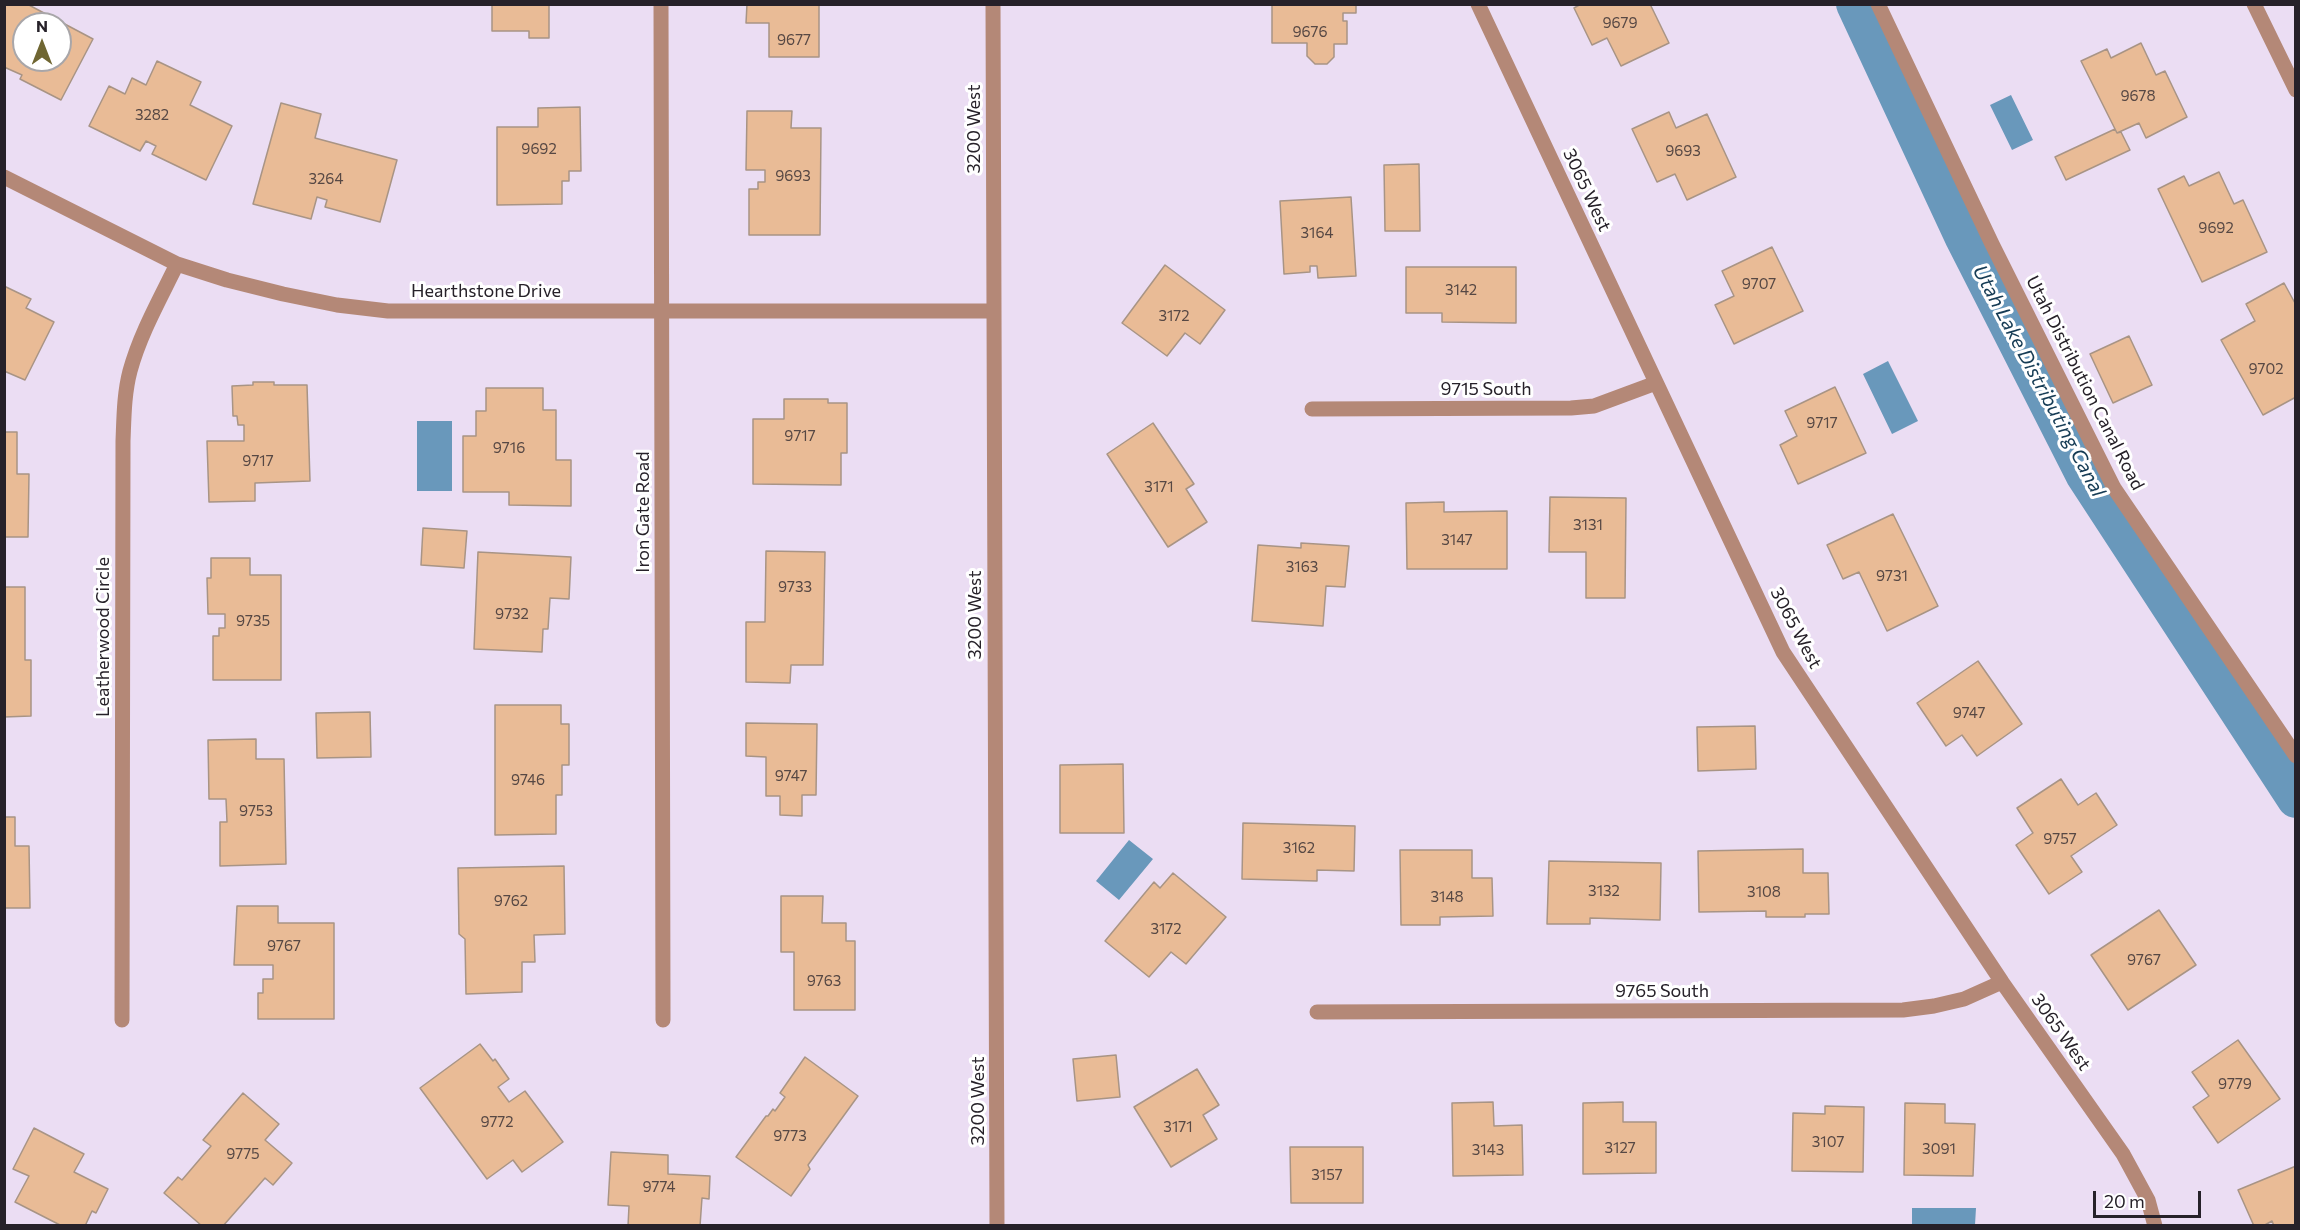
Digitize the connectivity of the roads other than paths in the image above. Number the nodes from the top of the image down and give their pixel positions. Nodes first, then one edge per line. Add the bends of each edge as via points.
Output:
1 (661, 4) edge
2 (993, 4) edge
3 (1478, 4) edge
4 (1878, 4) edge
5 (2254, 4) edge
6 (2295, 90) edge
7 (4, 177) edge
8 (177, 264) junction
9 (662, 311) junction
10 (993, 311) junction
11 (1656, 383) junction
12 (1312, 409) dead end
13 (2295, 756) edge
14 (2002, 982) junction
15 (1317, 1012) dead end
16 (122, 1020) dead end
17 (663, 1020) dead end
18 (997, 1226) edge
19 (2155, 1226) edge

1 - 9 street, Iron Gate Road
2 - 10 street, 3200 West
3 - 11 street, 3065 West
4 - 13 street, Utah Distribution Canal Road via 2114,488
5 - 6 street
7 - 8 street, Hearthstone Drive
8 - 9 street, Hearthstone Drive via 294,296 388,311
8 - 16 street, Leatherwood Circle via 141,340 124,406
9 - 10 street, Hearthstone Drive
9 - 17 street, Iron Gate Road
10 - 18 street, 3200 West
11 - 12 street, 9715 South via 1594,406 1571,408
11 - 14 street, 3065 West via 1783,652
14 - 15 street, 9765 South via 1964,999 1903,1010
14 - 19 street, 3065 West via 2123,1154 2148,1200

